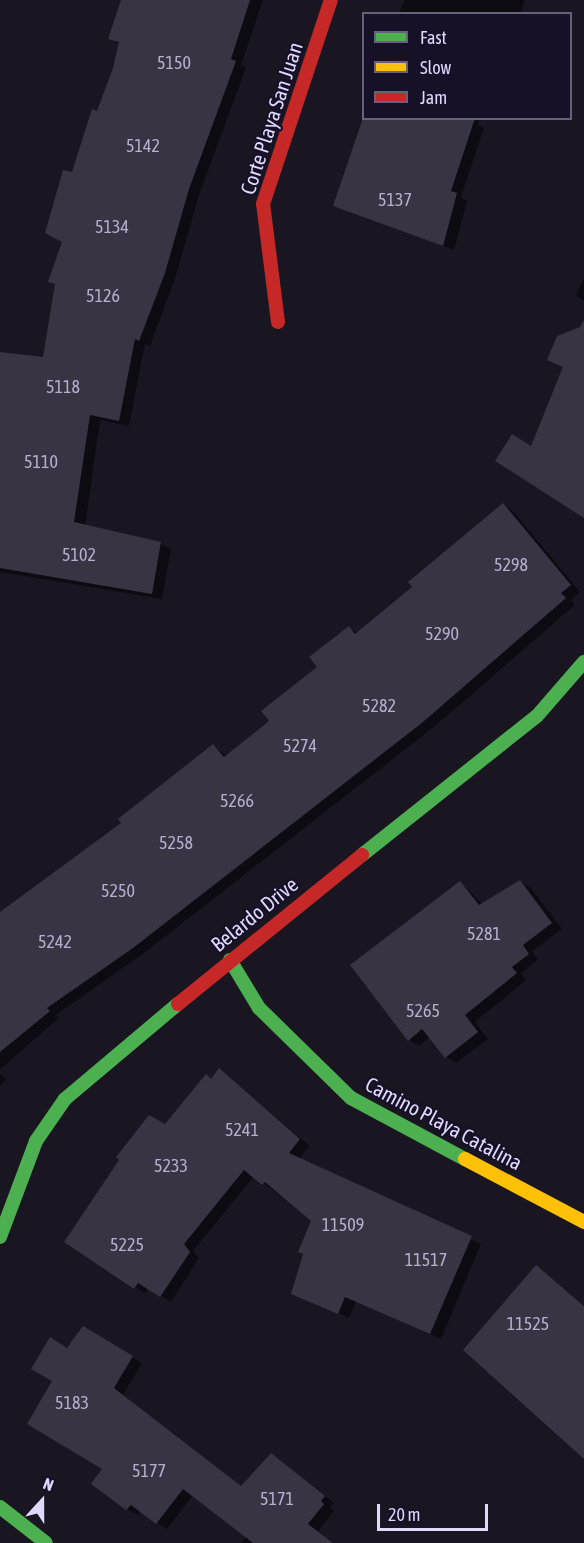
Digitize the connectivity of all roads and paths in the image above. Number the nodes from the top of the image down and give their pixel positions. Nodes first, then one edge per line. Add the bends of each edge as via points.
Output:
1 (331, 0) edge
2 (278, 322) dead end
3 (584, 662) edge
4 (230, 960) junction
5 (584, 1222) edge
6 (0, 1237) edge
7 (0, 1507) edge
8 (46, 1543) edge

1 - 2 street, Corte Playa San Juan via 263,204
3 - 4 street, Belardo Drive via 537,716
4 - 5 street, Camino Playa Catalina via 259,1008 351,1098
4 - 6 street, Belardo Drive via 65,1099 36,1141
7 - 8 street

